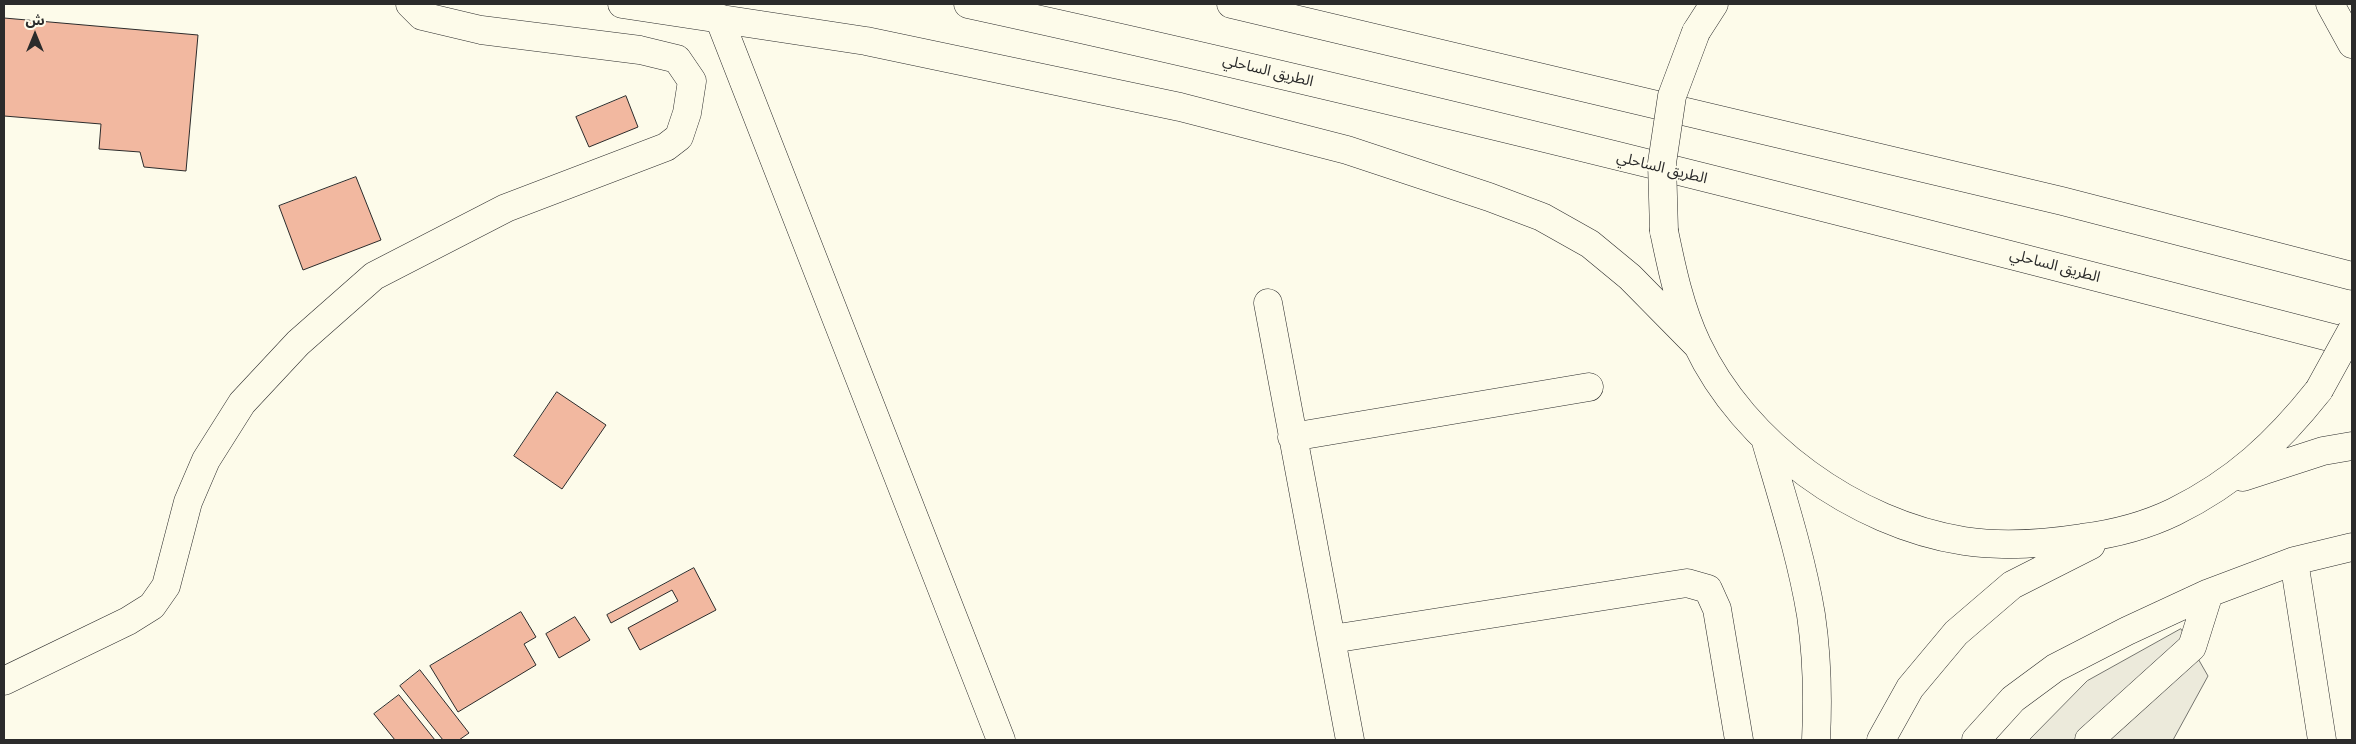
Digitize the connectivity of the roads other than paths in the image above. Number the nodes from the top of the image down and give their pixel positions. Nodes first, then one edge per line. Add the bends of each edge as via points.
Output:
1 (410, 4) edge
2 (622, 4) edge
3 (968, 4) edge
4 (1231, 4) edge
5 (1714, 4) edge
6 (2330, 4) edge
7 (719, 18) junction
8 (2351, 40) edge
9 (2352, 276) edge
10 (1268, 303) dead end
11 (2352, 330) edge
12 (2352, 343) edge
13 (1697, 345) junction
14 (1590, 387) dead end
15 (1292, 437) junction
16 (1765, 438) junction
17 (2352, 446) edge
18 (2225, 483) junction
19 (2115, 533) junction
20 (2352, 547) edge
21 (2294, 561) junction
22 (2209, 593) junction
23 (1332, 639) junction
24 (4, 681) edge
25 (1001, 740) edge
26 (1350, 740) edge
27 (1739, 740) edge
28 (1816, 740) edge
29 (1881, 740) edge
30 (1976, 740) edge
31 (2090, 740) edge
32 (2322, 740) edge

1 - 24 main road via 422,16 481,30 640,50 677,58 692,81 679,137 666,147 506,208 374,276 298,343 242,403 206,460 188,502 166,586 152,606 128,622
2 - 7 main road
3 - 12 main road, الطريق الساحلي via 1197,54 1957,241
4 - 9 main road via 2062,201
5 - 13 main road, bridge via 1696,32 1671,106 1662,163 1664,231 1676,289
6 - 8 main road
7 - 13 main road via 866,41 1180,107 1347,150 1489,197 1542,217 1590,244 1630,277
7 - 25 main road
10 - 15 main road
11 - 18 main road, bridge via 2319,390 2279,438
13 - 16 main road via 1727,394
14 - 15 main road
15 - 23 main road
16 - 19 main road via 1823,487 1900,524 1964,541 2040,545
16 - 28 main road via 1799,556 1811,617
17 - 18 main road via 2323,451
18 - 19 main road via 2172,513
19 - 29 main road via 2012,585 1963,627 1910,688
20 - 21 main road
21 - 22 main road
21 - 32 main road
22 - 30 main road via 2055,668 2013,699
22 - 31 main road via 2192,647
23 - 26 main road
23 - 27 main road via 1687,583 1708,589 1717,609

